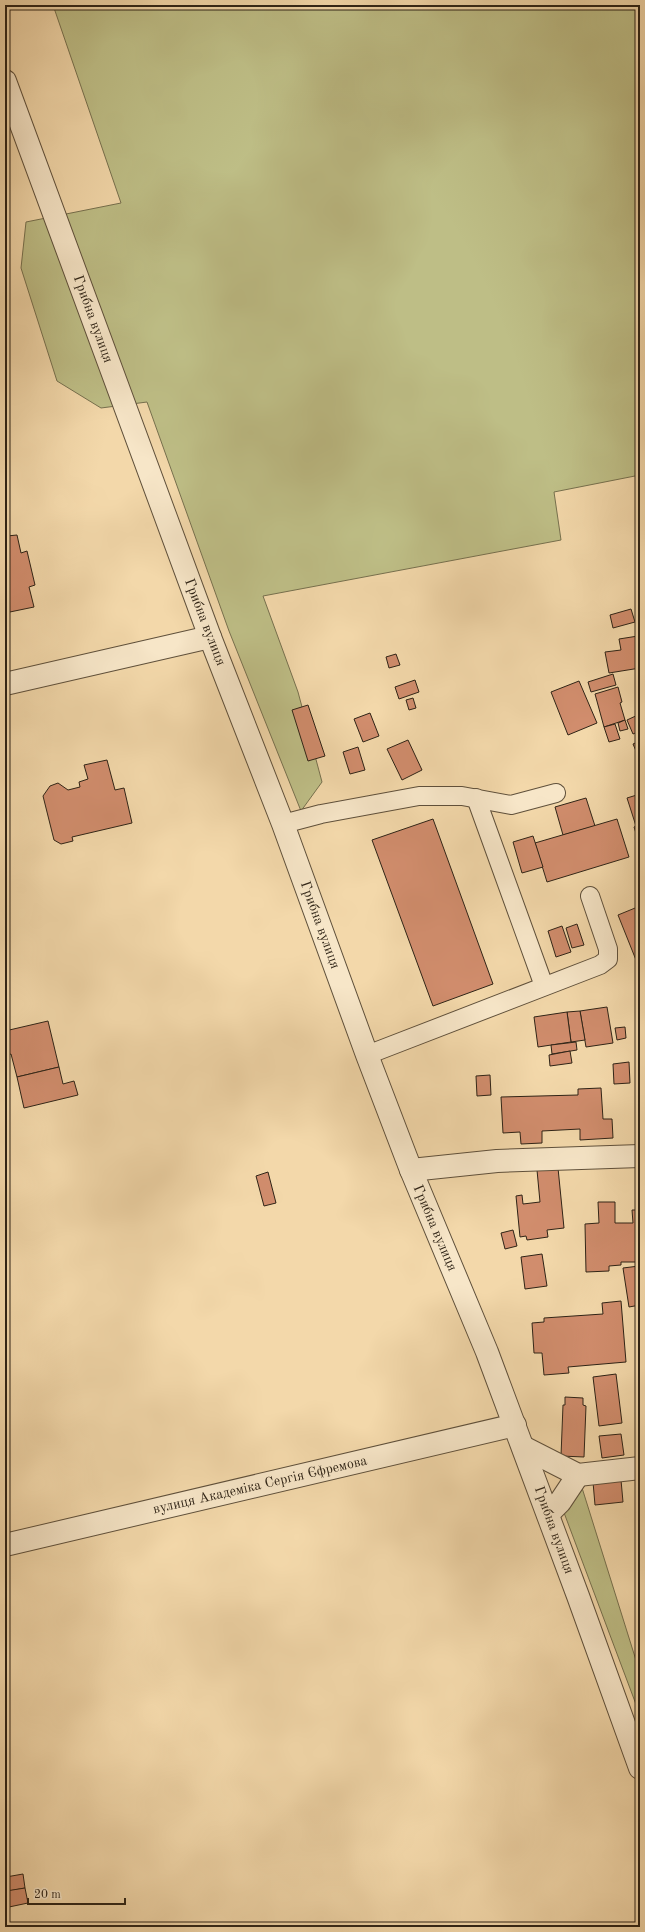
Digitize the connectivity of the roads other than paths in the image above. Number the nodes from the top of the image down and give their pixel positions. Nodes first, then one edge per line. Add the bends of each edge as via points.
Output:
1 (5, 81) edge
2 (210, 637) junction
3 (5, 684) edge
4 (556, 793) dead end
5 (476, 798) junction
6 (283, 824) junction
7 (590, 896) dead end
8 (544, 986) junction
9 (367, 1055) junction
10 (640, 1156) edge
11 (411, 1170) junction
12 (515, 1425) junction
13 (523, 1447) junction
14 (640, 1468) edge
15 (578, 1475) junction
16 (548, 1514) junction
17 (5, 1545) edge
18 (640, 1768) edge

1 - 2 street, Грибна вулиця
2 - 3 street
2 - 6 street, Грибна вулиця
4 - 5 lane via 512,805
5 - 6 lane via 444,794 419,796 321,814
5 - 8 lane
6 - 9 street, Грибна вулиця
7 - 8 lane via 608,949 608,959 600,965
8 - 9 lane
9 - 11 street, Грибна вулиця
10 - 11 street via 497,1161
11 - 12 street, Грибна вулиця
12 - 13 street, Грибна вулиця
12 - 17 street, вулиця Академіка Сергія Єфремова
13 - 15 street
13 - 16 street, Грибна вулиця
14 - 15 street
15 - 16 street via 560,1502
16 - 18 street, Грибна вулиця

